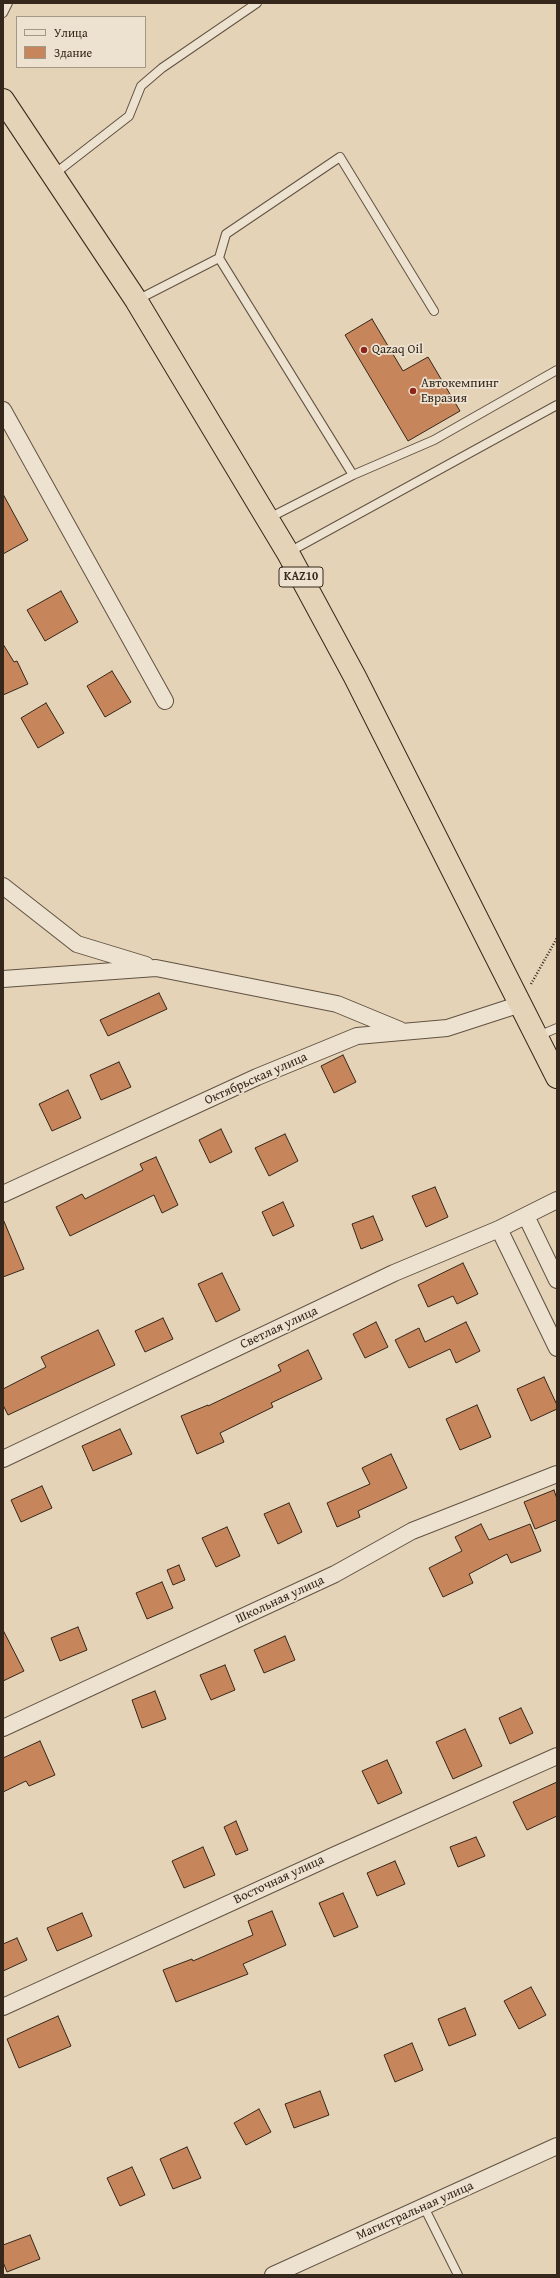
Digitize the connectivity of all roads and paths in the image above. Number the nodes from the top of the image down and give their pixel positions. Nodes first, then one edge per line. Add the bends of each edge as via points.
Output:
1 (8, 3) edge
2 (257, 3) edge
3 (3, 13) edge
4 (4, 102) edge
5 (52, 175) junction
6 (219, 258) junction
7 (136, 300) junction
8 (434, 311) dead end
9 (557, 370) edge
10 (557, 405) edge
11 (3, 410) edge
12 (353, 475) junction
13 (268, 519) junction
14 (288, 553) junction
15 (165, 701) dead end
16 (3, 885) edge
17 (557, 938) edge
18 (156, 968) junction
19 (3, 979) edge
20 (521, 1004) junction
21 (557, 1028) edge
22 (404, 1032) junction
23 (537, 1037) junction
24 (557, 1077) edge
25 (3, 1194) edge
26 (557, 1200) edge
27 (526, 1216) junction
28 (499, 1229) junction
29 (557, 1280) edge
30 (557, 1348) edge
31 (3, 1459) edge
32 (557, 1474) edge
33 (3, 1728) edge
34 (557, 1756) edge
35 (3, 2007) edge
36 (557, 2146) edge
37 (424, 2207) junction
38 (273, 2275) edge
39 (458, 2275) edge

1 - 3 lane
2 - 5 lane via 162,68 141,86 129,116
4 - 5 highway, KAZ10
5 - 7 highway, KAZ10
6 - 7 lane
6 - 8 lane via 226,234 340,157
6 - 12 lane
7 - 13 highway, KAZ10
9 - 12 lane via 434,440
10 - 14 lane
11 - 15 street
12 - 13 lane
13 - 14 highway, KAZ10
14 - 20 highway, KAZ10 via 355,677
16 - 18 street via 77,944
17 - 20 path
18 - 19 street
18 - 22 street via 337,1004
20 - 22 street, Октябрьская улица via 447,1028
20 - 23 highway, KAZ10
21 - 23 lane
22 - 25 street, Октябрьская улица via 357,1036 258,1076
23 - 24 highway, KAZ10
26 - 27 street, Светлая улица
27 - 28 street, Светлая улица
27 - 29 street
28 - 30 street
28 - 31 street, Светлая улица via 394,1273
32 - 33 street, Школьная улица via 412,1531 335,1574
34 - 35 street, Восточная улица
36 - 37 street, Магистральная улица
37 - 38 street, Магистральная улица
37 - 39 lane

